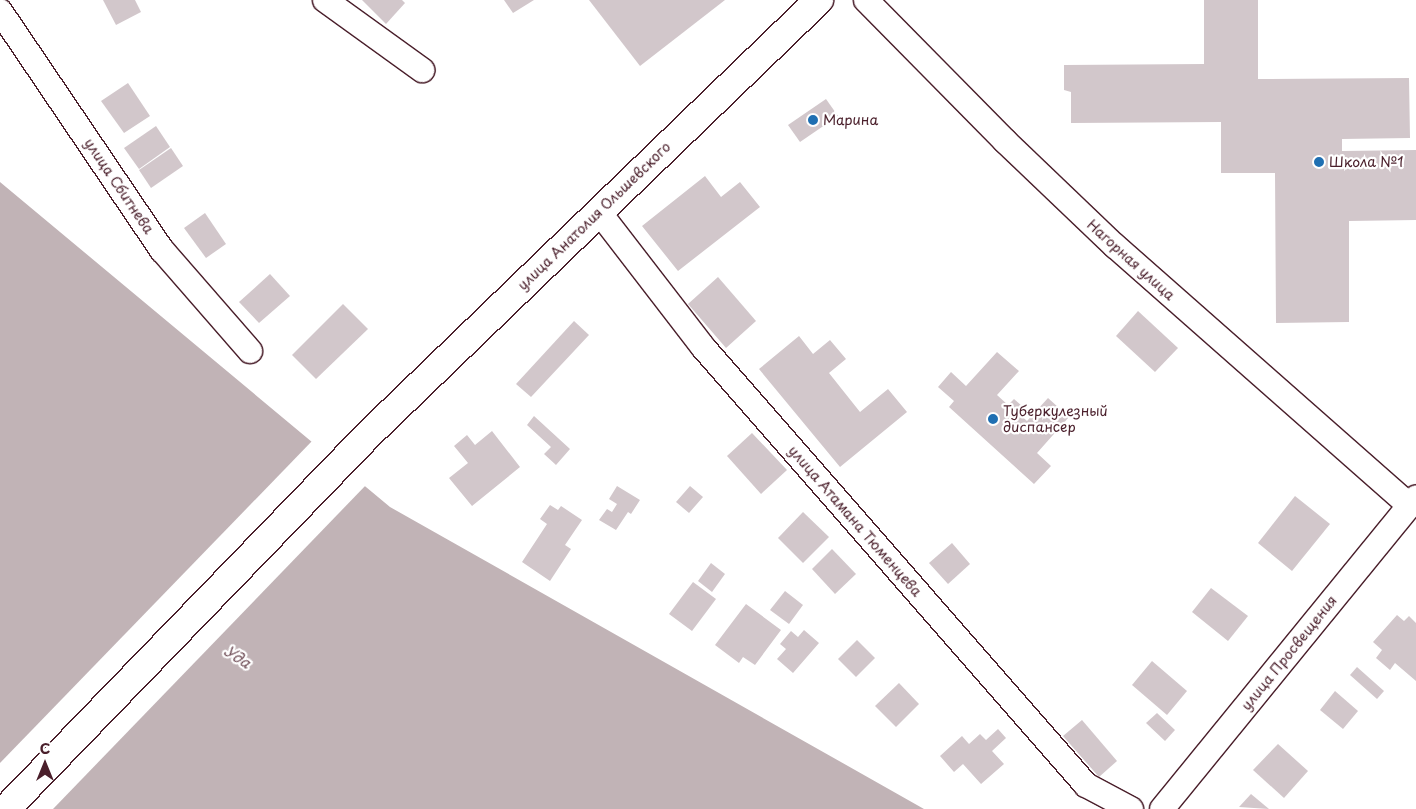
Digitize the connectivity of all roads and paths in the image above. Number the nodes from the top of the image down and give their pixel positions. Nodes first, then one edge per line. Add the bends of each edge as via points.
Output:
1 (325, 0) edge
2 (819, 0) edge
3 (866, 0) edge
4 (0, 11) edge
5 (422, 70) dead end
6 (599, 212) junction
7 (250, 351) dead end
8 (1413, 502) edge
9 (6, 809) edge
10 (1131, 809) edge
11 (1162, 809) edge

1 - 5 street
2 - 6 highway, улица Анатолия Ольшевского
3 - 8 street, Нагорная улица via 1114,246
4 - 7 street, улица Сбитнева via 162,250
6 - 9 highway, улица Анатолия Ольшевского via 370,433
6 - 10 street, улица Атамана Тюменцева via 703,347 1086,785
8 - 11 street, улица Просвещения

